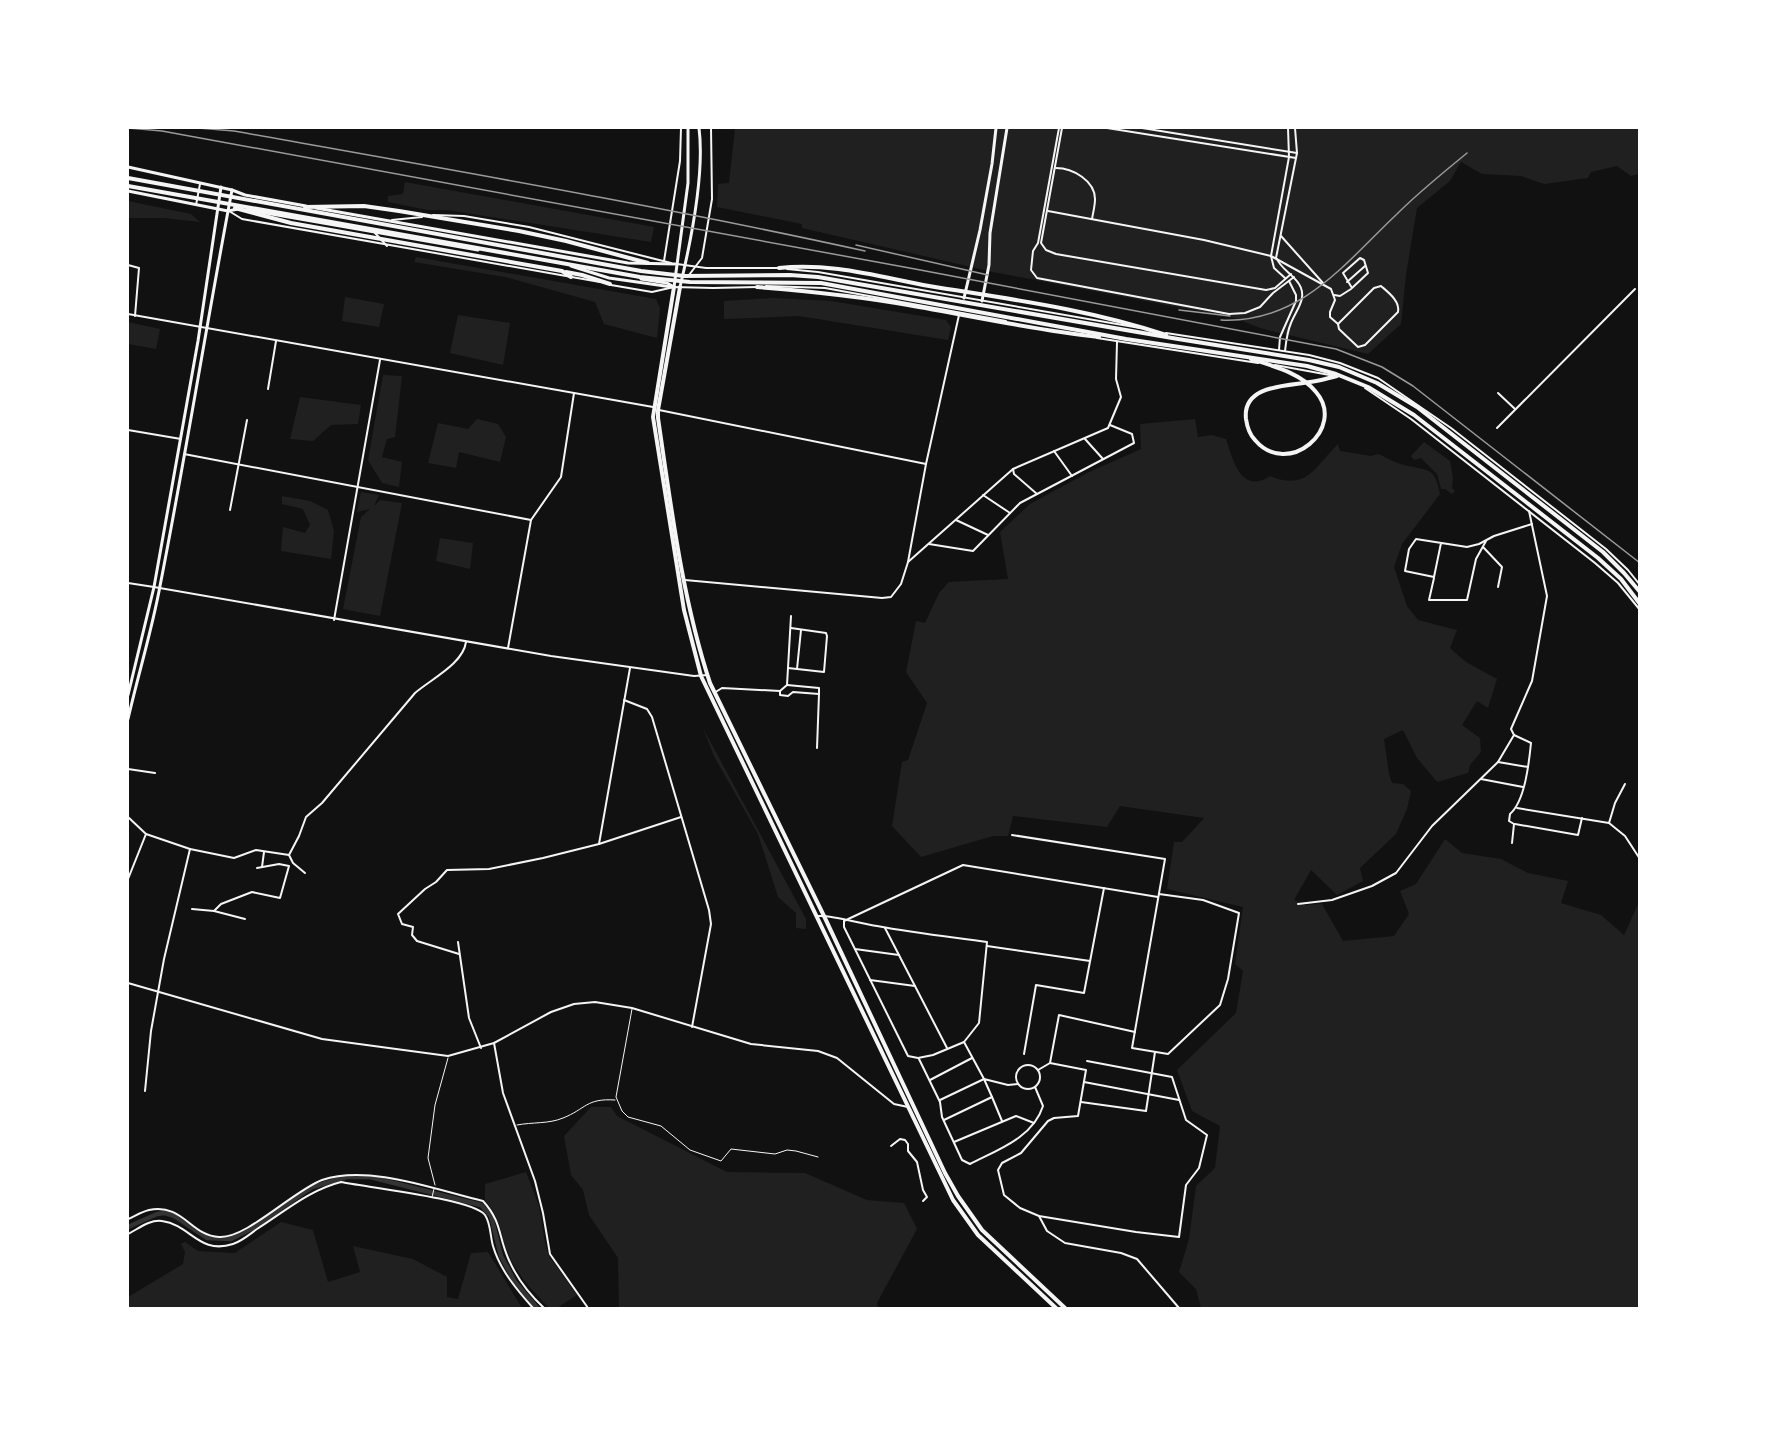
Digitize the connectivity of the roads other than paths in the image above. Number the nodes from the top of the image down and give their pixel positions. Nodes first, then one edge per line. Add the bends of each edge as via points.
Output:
1 (681, 128) edge
2 (688, 128) edge
3 (699, 128) edge
4 (711, 128) edge
5 (996, 128) edge
6 (1007, 128) edge
7 (1061, 128) edge
8 (1107, 128) edge
9 (1142, 128) edge
10 (1288, 128) edge
11 (1295, 128) edge
12 (1290, 152) junction
13 (1297, 153) junction
14 (1289, 157) junction
15 (1296, 158) junction
16 (128, 167) edge
17 (1055, 168) junction
18 (128, 178) edge
19 (200, 184) junction
20 (128, 186) edge
21 (221, 188) junction
22 (232, 190) junction
23 (128, 191) edge
24 (223, 204) junction
25 (196, 205) junction
26 (298, 208) junction
27 (217, 209) junction
28 (228, 210) junction
29 (1048, 211) junction
30 (1092, 219) junction
31 (311, 221) junction
32 (387, 221) junction
33 (297, 229) junction
34 (374, 232) junction
35 (1281, 236) junction
36 (387, 246) junction
37 (1271, 256) junction
38 (1276, 258) junction
39 (664, 262) junction
40 (648, 263) junction
41 (675, 264) junction
42 (1366, 265) junction
43 (128, 266) edge
44 (571, 266) junction
45 (685, 266) junction
46 (695, 267) junction
47 (779, 268) junction
48 (562, 271) junction
49 (1291, 274) junction
50 (582, 275) junction
51 (571, 277) junction
52 (1294, 277) junction
53 (609, 278) junction
54 (1287, 280) junction
55 (1347, 282) junction
56 (610, 284) junction
57 (1324, 285) junction
58 (674, 287) junction
59 (680, 287) junction
60 (757, 287) junction
61 (1352, 288) junction
62 (1635, 289) dead end
63 (1335, 295) junction
64 (964, 298) junction
65 (982, 301) junction
66 (960, 312) junction
67 (128, 314) edge
68 (135, 316) junction
69 (1338, 324) junction
70 (200, 328) junction
71 (207, 329) junction
72 (1126, 339) junction
73 (1178, 339) junction
74 (276, 341) junction
75 (1117, 341) junction
76 (1279, 350) junction
77 (1285, 351) junction
78 (1236, 355) junction
79 (381, 359) junction
80 (1337, 376) junction
81 (268, 389) dead end
82 (574, 393) junction
83 (1498, 393) dead end
84 (653, 407) junction
85 (1515, 409) junction
86 (658, 410) junction
87 (247, 420) dead end
88 (1109, 425) junction
89 (1497, 428) dead end
90 (128, 430) edge
91 (1084, 438) junction
92 (180, 439) junction
93 (1054, 451) junction
94 (184, 453) junction
95 (1103, 459) junction
96 (239, 463) junction
97 (926, 465) junction
98 (1012, 469) junction
99 (1072, 476) junction
100 (358, 488) junction
101 (1037, 494) junction
102 (983, 495) junction
103 (230, 510) dead end
104 (1529, 511) junction
105 (1010, 513) junction
106 (531, 520) junction
107 (956, 520) junction
108 (1532, 524) junction
109 (988, 535) junction
110 (1486, 541) junction
111 (1441, 543) junction
112 (929, 544) junction
113 (1483, 546) junction
114 (908, 562) junction
115 (1434, 577) junction
116 (685, 580) junction
117 (128, 583) edge
118 (1640, 585) edge
119 (154, 587) junction
120 (1498, 587) dead end
121 (160, 588) junction
122 (1640, 592) edge
123 (1640, 604) edge
124 (1640, 610) edge
125 (791, 616) dead end
126 (334, 620) junction
127 (791, 628) junction
128 (801, 630) junction
129 (466, 642) junction
130 (508, 649) junction
131 (630, 668) junction
132 (788, 668) junction
133 (797, 669) junction
134 (708, 675) junction
135 (701, 676) junction
136 (787, 685) junction
137 (780, 691) junction
138 (714, 693) junction
139 (819, 694) junction
140 (128, 695) edge
141 (624, 700) junction
142 (128, 719) edge
143 (1514, 735) junction
144 (817, 748) dead end
145 (1498, 762) junction
146 (1528, 767) junction
147 (128, 769) edge
148 (155, 773) dead end
149 (1481, 779) junction
150 (1625, 784) dead end
151 (1523, 787) junction
152 (1517, 808) junction
153 (128, 817) edge
154 (681, 817) junction
155 (1582, 818) junction
156 (1609, 823) junction
157 (1514, 824) junction
158 (146, 834) junction
159 (1012, 835) dead end
160 (1512, 843) dead end
161 (599, 844) junction
162 (190, 849) junction
163 (265, 851) junction
164 (289, 855) junction
165 (1640, 859) edge
166 (262, 867) junction
167 (257, 868) dead end
168 (305, 873) dead end
169 (128, 879) edge
170 (1104, 888) junction
171 (1158, 896) junction
172 (1298, 904) dead end
173 (192, 909) dead end
174 (214, 911) junction
175 (818, 916) junction
176 (824, 916) junction
177 (245, 919) dead end
178 (844, 921) junction
179 (885, 928) junction
180 (458, 942) dead end
181 (987, 946) junction
182 (855, 949) junction
183 (459, 954) junction
184 (899, 955) junction
185 (1090, 960) junction
186 (869, 979) junction
187 (128, 983) edge
188 (915, 986) junction
189 (158, 992) junction
190 (632, 1008) junction
191 (692, 1027) junction
192 (1135, 1032) junction
193 (964, 1042) junction
194 (494, 1043) junction
195 (480, 1048) junction
196 (947, 1049) junction
197 (1155, 1052) junction
198 (1024, 1054) dead end
199 (448, 1056) junction
200 (918, 1058) junction
201 (972, 1058) junction
202 (1088, 1061) dead end
203 (1050, 1064) junction
204 (1038, 1070) junction
205 (1152, 1072) junction
206 (984, 1079) junction
207 (929, 1080) junction
208 (1084, 1082) junction
209 (1018, 1084) junction
210 (1035, 1087) junction
211 (145, 1091) dead end
212 (1149, 1094) junction
213 (992, 1097) junction
214 (618, 1100) junction
215 (939, 1100) junction
216 (1179, 1100) junction
217 (1080, 1102) junction
218 (909, 1107) junction
219 (944, 1120) junction
220 (1002, 1121) junction
221 (1034, 1123) junction
222 (515, 1125) junction
223 (954, 1142) junction
224 (891, 1146) dead end
225 (818, 1157) dead end
226 (434, 1190) junction
227 (431, 1197) junction
228 (923, 1201) dead end
229 (1039, 1216) junction
230 (128, 1219) edge
231 (128, 1234) edge
232 (533, 1308) edge
233 (544, 1308) edge
234 (588, 1308) edge
235 (1056, 1308) edge
236 (1065, 1308) edge
237 (1179, 1308) edge

1 - 39 street via 680,161
2 - 41 main road via 688,183
3 - 45 main road via 699,165
4 - 46 street via 712,199 702,258
5 - 64 main road via 980,230
6 - 65 main road
7 - 17 street
7 - 54 street via 1038,243 1033,251 1031,270 1037,278 1229,314 1260,307
8 - 14 street
9 - 12 street
10 - 12 street
11 - 13 street
12 - 13 street
12 - 14 street
13 - 15 street
14 - 15 street
14 - 37 street
15 - 35 street
16 - 19 main road
17 - 29 street
17 - 30 street via 1072,170 1092,188
18 - 26 highway
19 - 21 main road
19 - 25 street
20 - 24 highway
21 - 22 main road
21 - 27 main road
22 - 28 main road
22 - 32 main road
23 - 25 main road
24 - 48 highway via 291,223
24 - 72 highway via 640,277 690,282 821,283
25 - 27 main road
26 - 40 highway via 364,206 519,231
26 - 73 highway via 641,271 684,276 818,277
27 - 28 main road
27 - 70 main road
28 - 31 main road
28 - 33 street via 242,219
28 - 71 main road
29 - 30 street
29 - 54 street via 1041,243 1056,254 1266,290
30 - 37 street
31 - 33 street
31 - 34 main road
32 - 39 street via 439,214 464,216 541,229
32 - 40 main road
33 - 36 street
34 - 36 street
34 - 44 main road
35 - 38 street
35 - 57 street
36 - 51 street
37 - 38 street
37 - 54 street via 1274,268
38 - 49 street
38 - 57 street
39 - 40 main road
39 - 41 main road
41 - 45 street
41 - 58 main road
42 - 55 street
42 - 55 street via 1360,258 1351,265 1343,273
42 - 61 street via 1368,273
43 - 68 street via 139,268
44 - 53 main road
44 - 58 main road
45 - 46 street
45 - 59 main road
46 - 47 street
46 - 59 street
47 - 64 street
47 - 73 highway via 804,266 990,295 1121,321
48 - 50 highway
48 - 51 highway
49 - 52 street
49 - 54 street
50 - 53 main road
50 - 56 highway
51 - 56 street
52 - 54 street
52 - 77 street via 1300,285 1301,305 1288,331
53 - 58 main road
54 - 76 street via 1296,301 1280,337
55 - 61 street
56 - 58 street via 652,292
57 - 63 street
58 - 59 street
58 - 84 highway
59 - 60 street
59 - 86 highway
60 - 66 street via 825,288
60 - 72 highway via 828,293 1049,332
61 - 63 street
62 - 85 street
63 - 69 street via 1330,317
64 - 65 street
65 - 76 street
66 - 75 street
66 - 97 street
67 - 68 street
68 - 70 street
69 - 69 street via 1361,348 1398,312 1398,305 1380,286
70 - 71 street
70 - 92 main road
71 - 74 street
71 - 94 main road
72 - 78 highway
73 - 122 highway via 1309,360 1377,383 1417,407 1603,552
74 - 79 street
74 - 81 street
75 - 80 street
75 - 88 street via 1116,379 1120,397
76 - 77 street
77 - 118 street via 1340,363 1378,378 1451,428 1606,549
78 - 80 highway via 1301,379 1316,392 1321,399 1323,418 1313,442 1295,453 1279,454 1264,448 1250,434 1246,414 1254,395 1270,388
78 - 123 highway via 1308,366 1368,387 1414,415 1598,558
79 - 82 street
79 - 100 street
80 - 104 street via 1366,388 1411,419
82 - 84 street
82 - 106 street via 561,477
83 - 85 street
84 - 135 highway via 678,580
85 - 89 street
86 - 97 street
86 - 116 highway
87 - 96 street
88 - 91 street
88 - 95 street via 1132,434 1134,443
90 - 92 street
91 - 93 street
91 - 95 street
92 - 119 main road
93 - 98 street
93 - 99 street
94 - 96 street
94 - 121 main road
95 - 99 street
96 - 100 street
96 - 103 street
97 - 114 street
98 - 101 street
98 - 102 street
99 - 101 street
100 - 106 street
100 - 126 street
101 - 105 street
102 - 105 street
102 - 107 street
104 - 108 street
104 - 124 street via 1618,583
105 - 109 street
106 - 130 street
107 - 109 street
107 - 112 street
108 - 110 street
108 - 143 street via 1547,596 1532,681 1512,723
109 - 112 street via 973,551
110 - 111 street via 1467,547
110 - 113 street
111 - 115 street
111 - 115 street via 1416,538 1409,549 1405,571
112 - 114 street
113 - 115 street via 1476,559 1467,600 1429,600
113 - 120 street via 1502,567
114 - 116 street via 901,584 891,597 882,598
116 - 134 highway
117 - 119 street
119 - 121 street
119 - 140 main road
121 - 126 street
121 - 142 main road
125 - 127 street
126 - 129 street
127 - 128 street
127 - 132 street
128 - 133 street
128 - 133 street via 826,633 824,672
129 - 130 street
129 - 164 street via 455,663 415,693 306,817
130 - 131 street
131 - 135 street
131 - 141 street
132 - 133 street
132 - 136 street
134 - 135 street
134 - 138 highway
135 - 175 highway
136 - 137 street
136 - 139 street via 819,688
137 - 138 street via 722,688
137 - 139 street via 780,695 788,696 793,692
138 - 176 highway
139 - 144 street
141 - 154 street via 647,709 652,717
141 - 161 street
143 - 145 street
143 - 146 street via 1531,743
145 - 146 street
145 - 149 street
146 - 151 street
147 - 148 street
149 - 151 street
149 - 172 street via 1432,826 1396,873 1332,900
150 - 156 street via 1614,802
151 - 152 street
152 - 155 street
152 - 157 street via 1510,814 1509,821
153 - 158 street
154 - 161 street
154 - 191 street via 711,924
155 - 156 street
155 - 157 street via 1578,835
156 - 165 street via 1625,836
157 - 160 street
158 - 162 street
158 - 169 street
159 - 171 street via 1165,859
161 - 183 street via 489,869 447,870 398,914 402,924 413,927 412,935 417,941
162 - 163 street via 234,858
162 - 189 street
163 - 164 street
163 - 166 street
164 - 168 street
166 - 167 street
166 - 174 street via 289,866 280,898 252,892 220,904
170 - 171 street
170 - 178 street via 963,865
170 - 185 street
171 - 192 street
171 - 197 street via 1203,900 1239,913 1220,1005 1168,1054
173 - 174 street
174 - 177 street
175 - 176 street
175 - 218 highway
176 - 178 street
176 - 236 highway via 958,1196 982,1230
178 - 179 street
178 - 182 street
179 - 181 street via 987,942
179 - 184 street
180 - 183 street
181 - 185 street
181 - 193 street via 979,1023
182 - 184 street
182 - 186 street
183 - 195 street via 469,1018
184 - 188 street
185 - 198 street via 1084,993 1036,984
186 - 188 street
186 - 200 street via 908,1056
187 - 189 street
188 - 196 street
189 - 199 street via 322,1039
189 - 211 street
190 - 191 street
190 - 194 street via 595,1002 574,1004
190 - 214 lane
191 - 218 street via 751,1044 818,1051 837,1058 894,1104
192 - 197 street via 1132,1048
192 - 203 street via 1059,1015
193 - 196 street
193 - 201 street
194 - 195 street
194 - 222 street via 503,1094
195 - 199 street
196 - 200 street
197 - 205 street
199 - 226 lane via 435,1105 428,1158
200 - 207 street
201 - 206 street
201 - 207 street
202 - 205 street
203 - 204 street
203 - 208 street via 1086,1070
204 - 209 street via 1029,1065 1020,1069
204 - 210 street via 1041,1079
205 - 212 street
205 - 216 street via 1172,1077
206 - 209 street
206 - 213 street
206 - 215 street
207 - 215 street
208 - 212 street
208 - 217 street
209 - 210 street via 1026,1089
210 - 221 street via 1043,1106
212 - 216 street
212 - 217 street via 1146,1112
213 - 219 street
213 - 220 street
214 - 222 lane via 592,1101 565,1118 550,1122
214 - 225 lane via 628,1117 661,1126 690,1150 722,1161 731,1149 775,1154 787,1150
215 - 219 street
216 - 229 street via 1186,1120 1207,1135 1199,1168 1186,1185 1179,1237
217 - 229 street via 1078,1116 1048,1121 1021,1153 999,1166 1004,1195
218 - 235 highway via 940,1176 966,1218 986,1243
219 - 223 street
220 - 221 street via 1016,1116
220 - 223 street
221 - 223 street via 1024,1136 970,1164 962,1160
222 - 234 street via 535,1181 550,1254
224 - 228 street via 900,1139 908,1144 927,1197
226 - 227 lane
226 - 230 street via 373,1174 321,1181 235,1235 219,1238 171,1211 148,1210
226 - 233 street via 483,1201 494,1213 515,1271
227 - 231 street via 341,1182 307,1196 235,1244 216,1247 201,1243 162,1221 150,1222
227 - 232 street via 476,1207 485,1215 509,1280
229 - 237 street via 1047,1231 1065,1243 1137,1259

